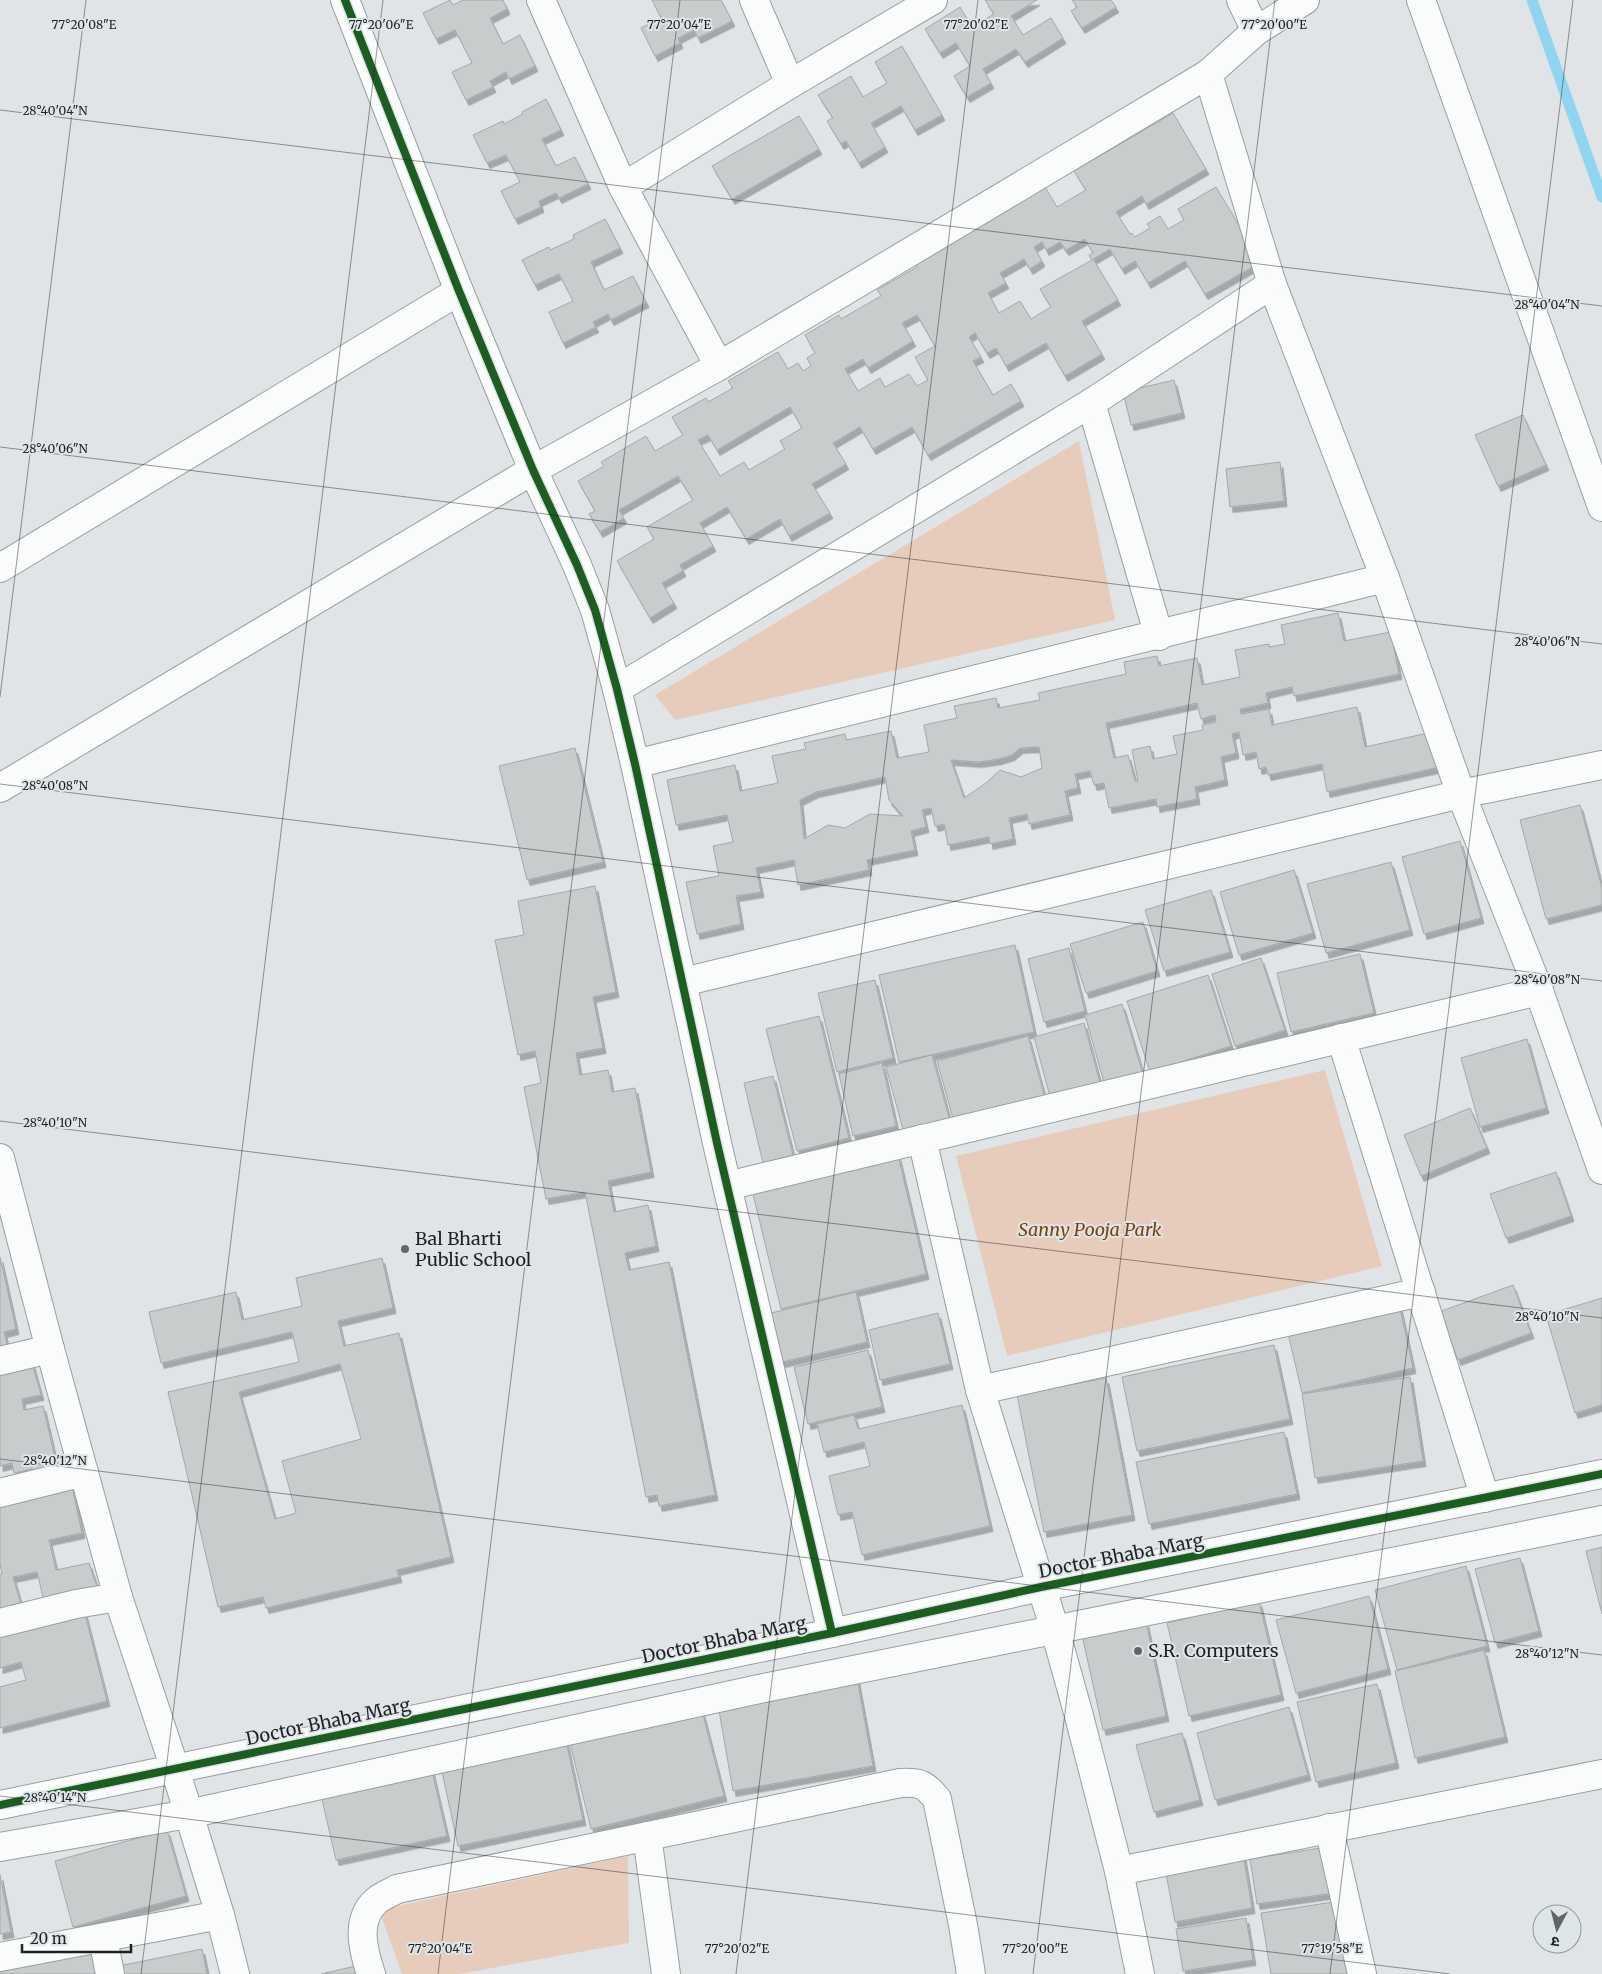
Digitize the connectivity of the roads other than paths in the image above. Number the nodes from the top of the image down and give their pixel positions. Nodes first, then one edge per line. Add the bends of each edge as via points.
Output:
1 (345, 0) edge
2 (541, 0) edge
3 (754, 0) edge
4 (934, 0) edge
5 (1241, 0) edge
6 (1305, 0) edge
7 (1421, 0) edge
8 (1256, 31) junction
9 (1208, 74) junction
10 (790, 84) junction
11 (623, 187) junction
12 (1272, 284) junction
13 (459, 290) junction
14 (719, 366) junction
15 (1091, 403) junction
16 (533, 470) junction
17 (1602, 507) edge
18 (0, 568) edge
19 (1385, 578) junction
20 (1159, 636) junction
21 (618, 689) junction
22 (635, 764) junction
23 (1602, 765) edge
24 (0, 788) edge
25 (1461, 794) junction
26 (683, 982) junction
27 (1539, 991) junction
28 (1341, 1038) junction
29 (922, 1139) junction
30 (0, 1158) edge
31 (1602, 1170) edge
32 (727, 1186) junction
33 (6, 1207) edge
34 (1420, 1292) junction
35 (50, 1349) junction
36 (0, 1361) edge
37 (980, 1390) junction
38 (84, 1472) junction
39 (1602, 1474) edge
40 (0, 1492) edge
41 (1485, 1498) junction
42 (1602, 1520) edge
43 (1040, 1587) junction
44 (118, 1597) junction
45 (0, 1623) edge
46 (1055, 1630) junction
47 (832, 1632) junction
48 (175, 1769) junction
49 (1602, 1774) edge
50 (0, 1805) edge
51 (188, 1814) junction
52 (1329, 1828) junction
53 (647, 1836) junction
54 (0, 1847) edge
55 (1119, 1871) junction
56 (220, 1915) junction
57 (103, 1938) junction
58 (0, 1957) edge
59 (110, 1974) edge
60 (236, 1974) edge
61 (371, 1974) edge
62 (666, 1974) edge
63 (971, 1974) edge
64 (1140, 1974) edge
65 (1362, 1974) edge

1 - 13 street
2 - 11 street
3 - 10 street
4 - 10 street
5 - 8 street
6 - 8 street
7 - 17 street
8 - 9 street
9 - 12 street
9 - 14 street
10 - 11 street
11 - 14 street
12 - 15 street
12 - 19 street
13 - 16 street
13 - 18 street
14 - 16 street
15 - 20 street
15 - 21 street
16 - 21 street via 595,610
16 - 24 street
19 - 20 street
19 - 25 street
20 - 22 street
21 - 22 street
22 - 26 street
23 - 25 street
25 - 26 street
25 - 27 street
26 - 32 street
27 - 28 street
27 - 31 street
28 - 29 street
28 - 34 street
29 - 32 street
29 - 37 street
30 - 33 street
32 - 47 street
33 - 35 street
34 - 37 street
34 - 41 street
35 - 36 street
35 - 38 street
37 - 43 street
38 - 40 street
38 - 44 street
39 - 41 street, Doctor Bhaba Marg
41 - 43 street, Doctor Bhaba Marg
42 - 46 street
43 - 46 street
43 - 47 street, Doctor Bhaba Marg
44 - 45 street
44 - 48 street
46 - 51 street via 759,1689
46 - 55 street
47 - 48 street, Doctor Bhaba Marg
48 - 50 street, Doctor Bhaba Marg
48 - 51 street
49 - 52 street
51 - 54 street
51 - 56 street
52 - 55 street
52 - 65 street
53 - 61 street via 397,1889 377,1900 366,1913 362,1931 364,1954
53 - 62 street
53 - 63 street via 916,1782 928,1788 937,1799
55 - 64 street
56 - 57 street
56 - 60 street
57 - 58 street
57 - 59 street

